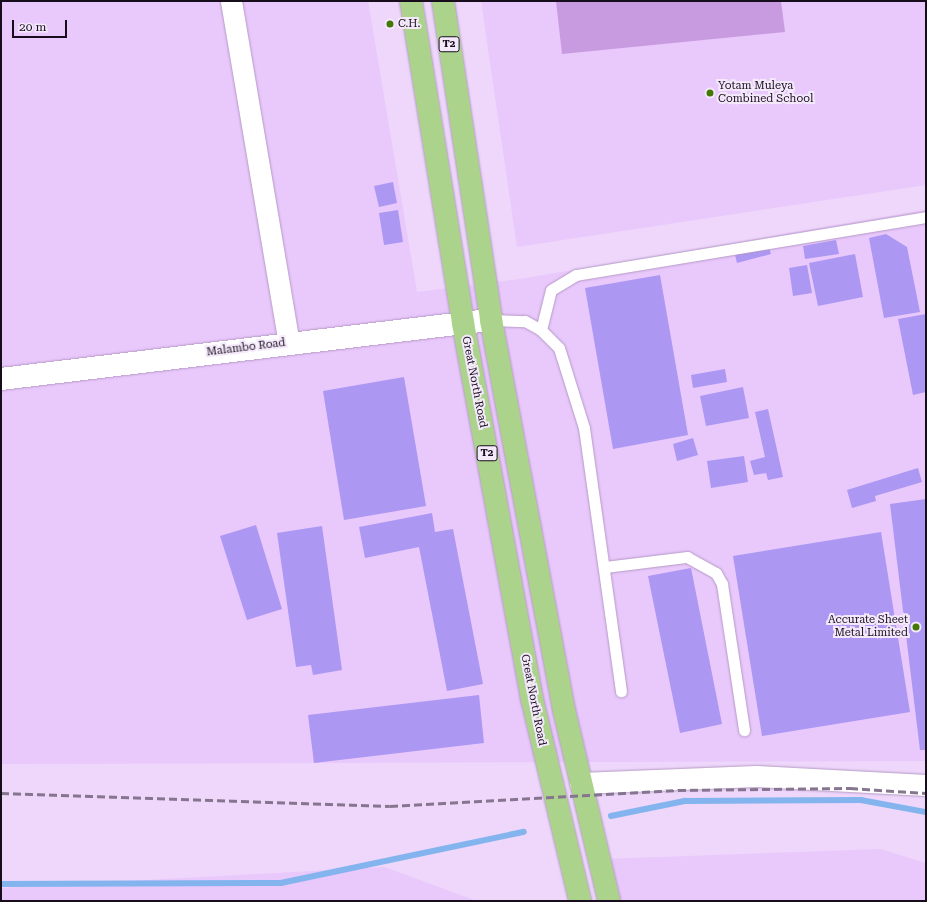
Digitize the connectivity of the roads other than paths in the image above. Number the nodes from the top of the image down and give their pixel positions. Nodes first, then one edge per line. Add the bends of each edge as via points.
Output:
1 (231, 1) edge
2 (411, 1) edge
3 (443, 1) edge
4 (926, 217) edge
5 (491, 320) junction
6 (463, 323) junction
7 (541, 330) junction
8 (289, 342) junction
9 (1, 380) edge
10 (605, 567) junction
11 (621, 691) dead end
12 (744, 730) dead end
13 (580, 783) junction
14 (926, 785) edge
15 (580, 901) edge
16 (609, 901) edge

1 - 8 street
2 - 6 main road, Great North Road / T2
3 - 5 main road, T2
4 - 7 lane via 576,276 551,290
5 - 6 street, Malambo Road
5 - 7 lane via 524,321
5 - 13 main road, T2
6 - 8 street, Malambo Road
6 - 15 main road, Great North Road / T2 via 532,699
7 - 10 lane via 559,348 584,428
8 - 9 street, Malambo Road
10 - 11 lane
10 - 12 lane via 687,557 716,573 722,584
13 - 14 street via 756,776
13 - 16 main road, T2

